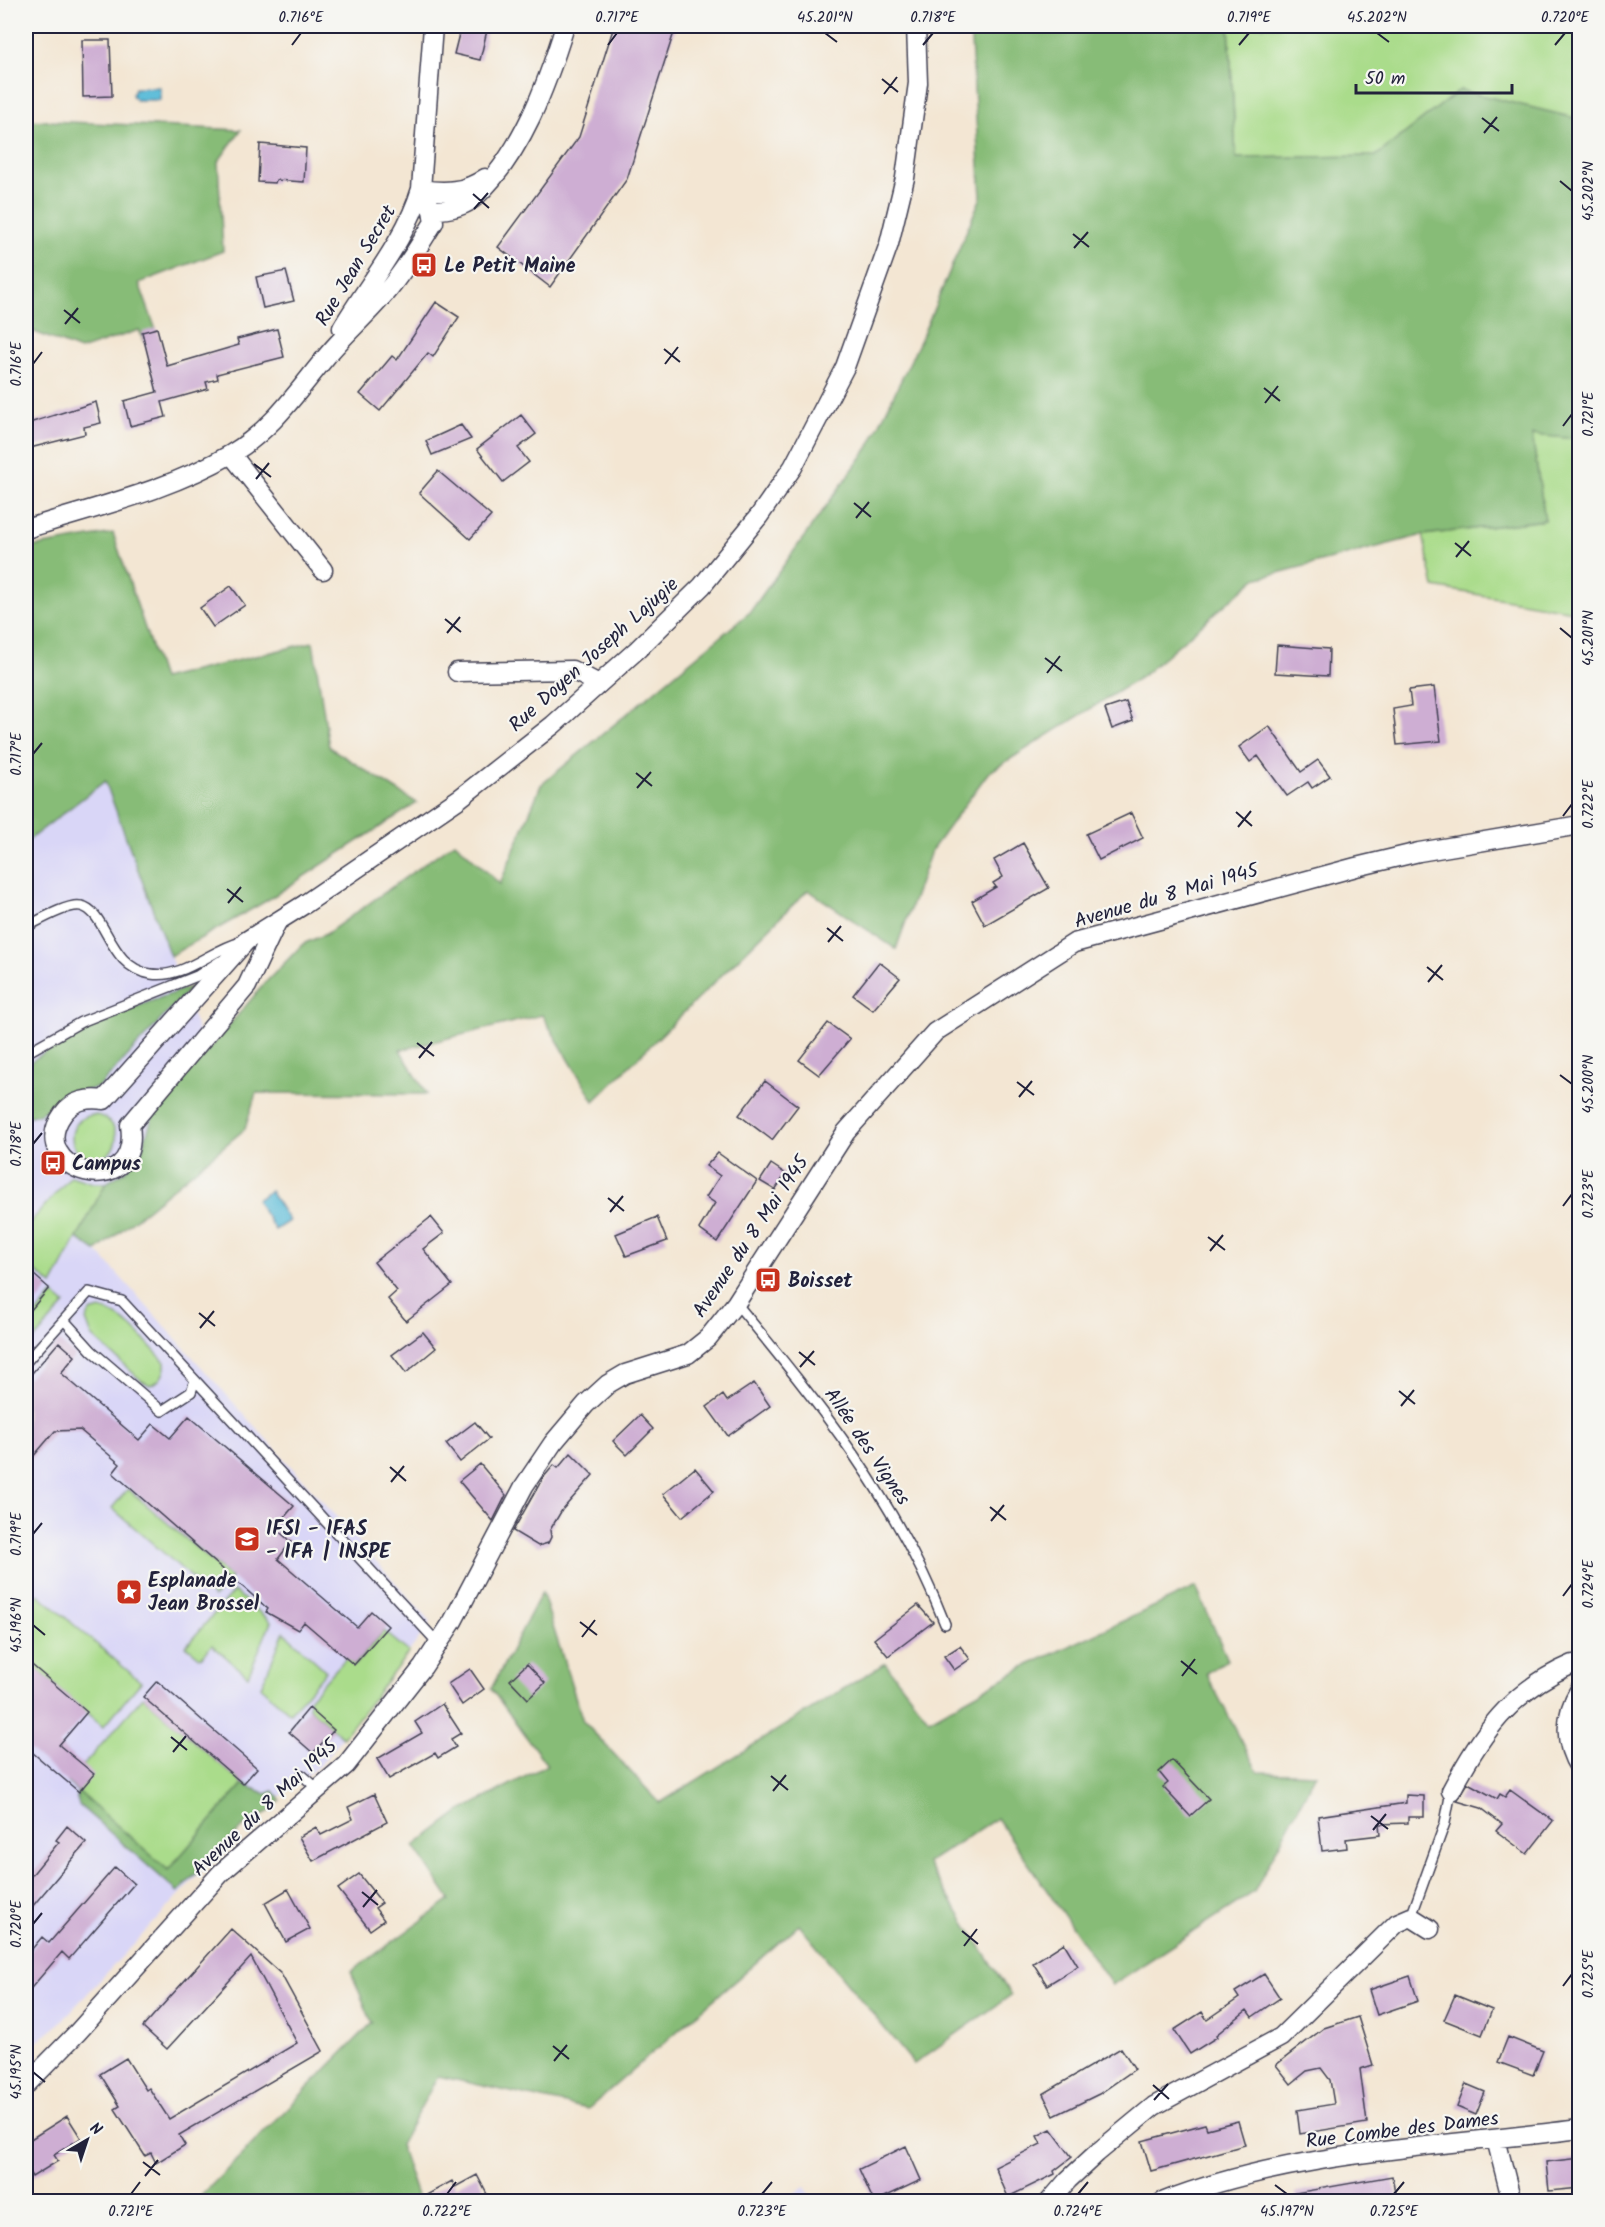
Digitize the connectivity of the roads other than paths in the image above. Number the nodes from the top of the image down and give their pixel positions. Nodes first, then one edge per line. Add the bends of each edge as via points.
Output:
1 (433, 26) edge
2 (565, 26) edge
3 (916, 26) edge
4 (497, 171) junction
5 (421, 189) junction
6 (432, 210) junction
7 (327, 355) junction
8 (231, 454) junction
9 (26, 529) edge
10 (323, 570) dead end
11 (457, 672) dead end
12 (599, 684) junction
13 (1580, 825) edge
14 (277, 922) junction
15 (26, 927) edge
16 (246, 941) junction
17 (26, 1053) edge
18 (736, 1304) junction
19 (64, 1320) junction
20 (26, 1362) edge
21 (195, 1380) junction
22 (945, 1624) dead end
23 (437, 1642) junction
24 (1573, 1664) dead end
25 (1580, 1689) edge
26 (1580, 1769) edge
27 (302, 1774) dead end
28 (318, 1789) junction
29 (1451, 1791) joint
30 (1411, 1917) junction
31 (1430, 1929) dead end
32 (26, 2085) edge
33 (1580, 2129) edge
34 (1496, 2139) junction
35 (1511, 2201) edge
36 (1049, 2202) edge
37 (1162, 2202) edge

1 - 5 street
2 - 4 street via 519,140
3 - 12 street, Rue Doyen Joseph Lajugie via 918,83 905,178 889,244 845,367 793,467 759,516 702,586
4 - 5 street via 471,188 439,192
4 - 6 street via 475,198 461,206
5 - 6 street, Rue Jean Secret
5 - 7 street, Rue Jean Secret via 410,224 367,285
6 - 7 street, Rue Jean Secret via 434,222 413,256 383,297
7 - 8 street, Rue Jean Secret via 284,412
8 - 9 street, Rue Jean Secret via 171,483
8 - 10 street
11 - 12 street via 572,670
12 - 14 street, Rue Doyen Joseph Lajugie via 460,798
13 - 18 street, Avenue du 8 Mai 1945 via 1419,852 1074,943 934,1032 846,1131
14 - 16 street, Rue Doyen Joseph Lajugie
14 - 16 street, Rue Doyen Joseph Lajugie via 247,986 130,1125 124,1159 116,1167 94,1174 71,1167 62,1157 56,1139 59,1119 67,1109 84,1100 104,1100
15 - 16 lane via 69,907 81,906 92,912 122,959 149,974 168,975 192,966 224,946
16 - 17 lane via 197,976 81,1022
18 - 22 lane, Allée des Vignes via 820,1406 891,1509 928,1580
18 - 23 street, Avenue du 8 Mai 1945 via 708,1338 688,1354 625,1374 586,1404 524,1485 453,1621
19 - 20 lane
19 - 21 lane via 89,1293 122,1301
19 - 21 lane via 92,1351 162,1411 191,1392
21 - 23 lane
23 - 28 street, Avenue du 8 Mai 1945 via 423,1667 372,1733 346,1765
24 - 29 street via 1553,1672 1508,1706 1475,1745
25 - 26 street via 1570,1703 1566,1727 1571,1755
27 - 28 lane
28 - 32 street, Avenue du 8 Mai 1945 via 221,1873
29 - 30 lane via 1445,1823
30 - 31 street
30 - 36 street via 1397,1923 1281,2037 1154,2106 1097,2153
33 - 34 street, Rue Combe des Dames
34 - 35 street
34 - 37 street, Rue Combe des Dames via 1336,2157 1201,2186

